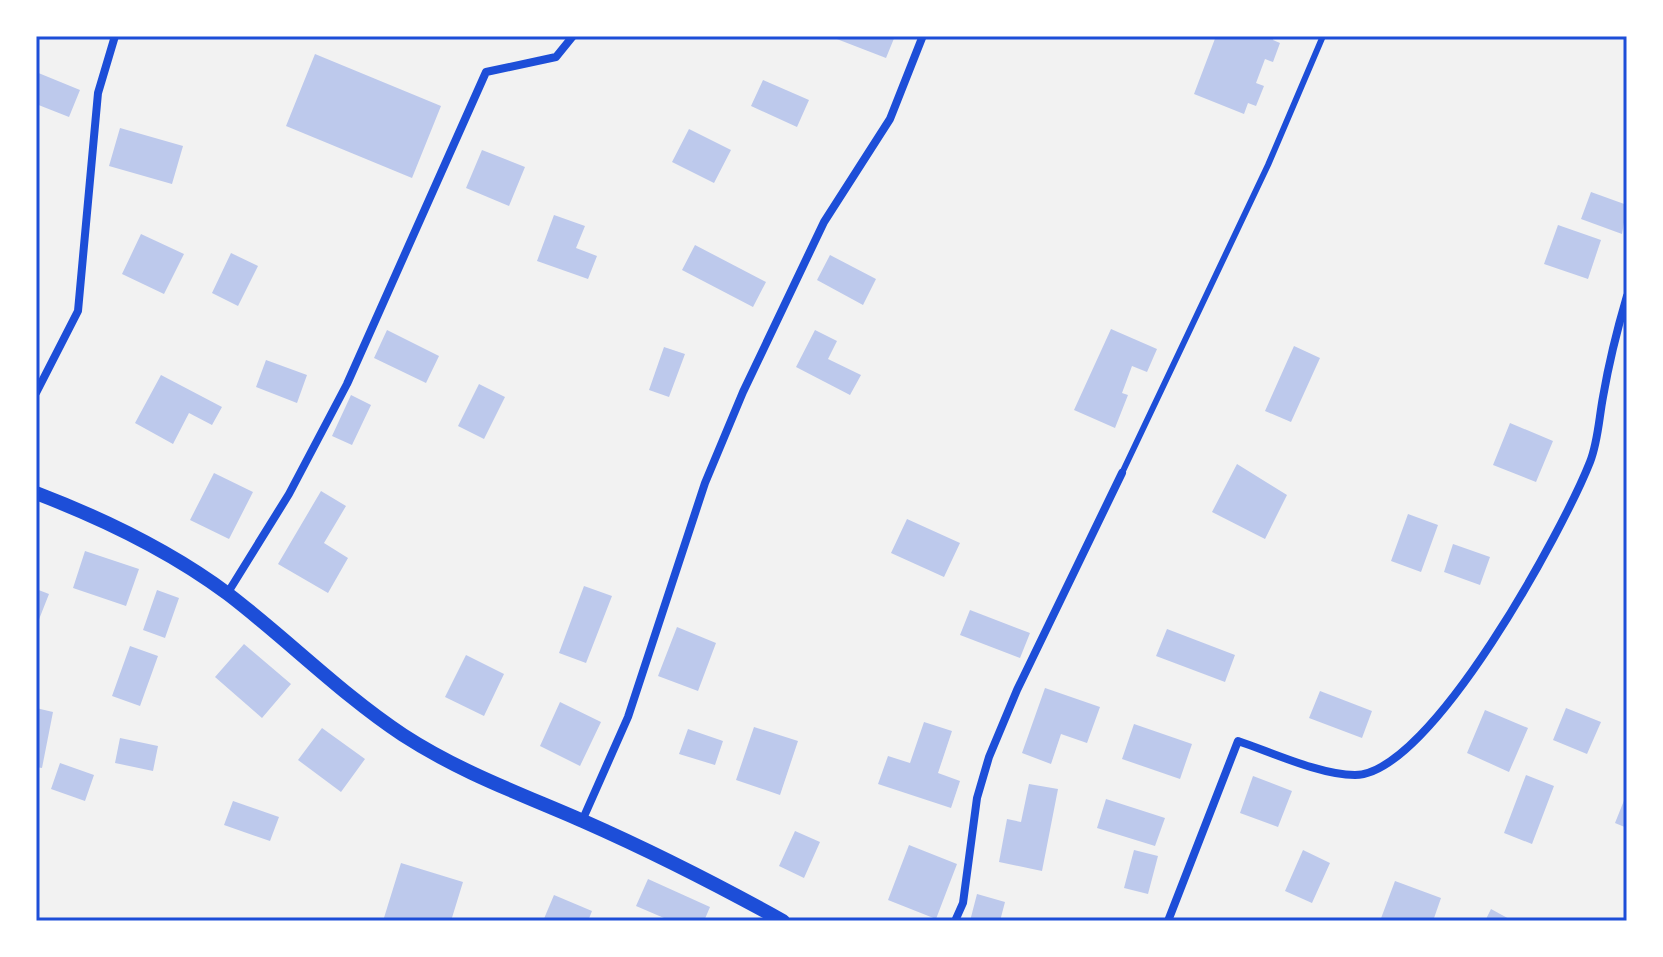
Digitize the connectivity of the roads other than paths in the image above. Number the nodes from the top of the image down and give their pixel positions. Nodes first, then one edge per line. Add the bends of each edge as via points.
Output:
1 (115, 36) edge
2 (573, 36) edge
3 (1323, 36) edge
4 (922, 37) edge
5 (1627, 296) edge
6 (36, 393) edge
7 (1122, 473) joint
8 (36, 493) edge
9 (227, 594) junction
10 (582, 821) junction
11 (783, 921) edge
12 (955, 921) edge
13 (1168, 921) edge

1 - 6 street via 98,93 78,311
2 - 9 street via 556,57 486,72 347,384 289,494
3 - 7 lane
4 - 10 street via 890,119 824,222 743,392 705,483 628,717
5 - 13 street via 1592,459 1561,527 1491,647 1442,711 1395,758 1357,775 1238,741
7 - 12 street via 989,757 977,798 963,903
8 - 9 street via 111,523
9 - 10 street via 401,734 480,780
10 - 11 street

